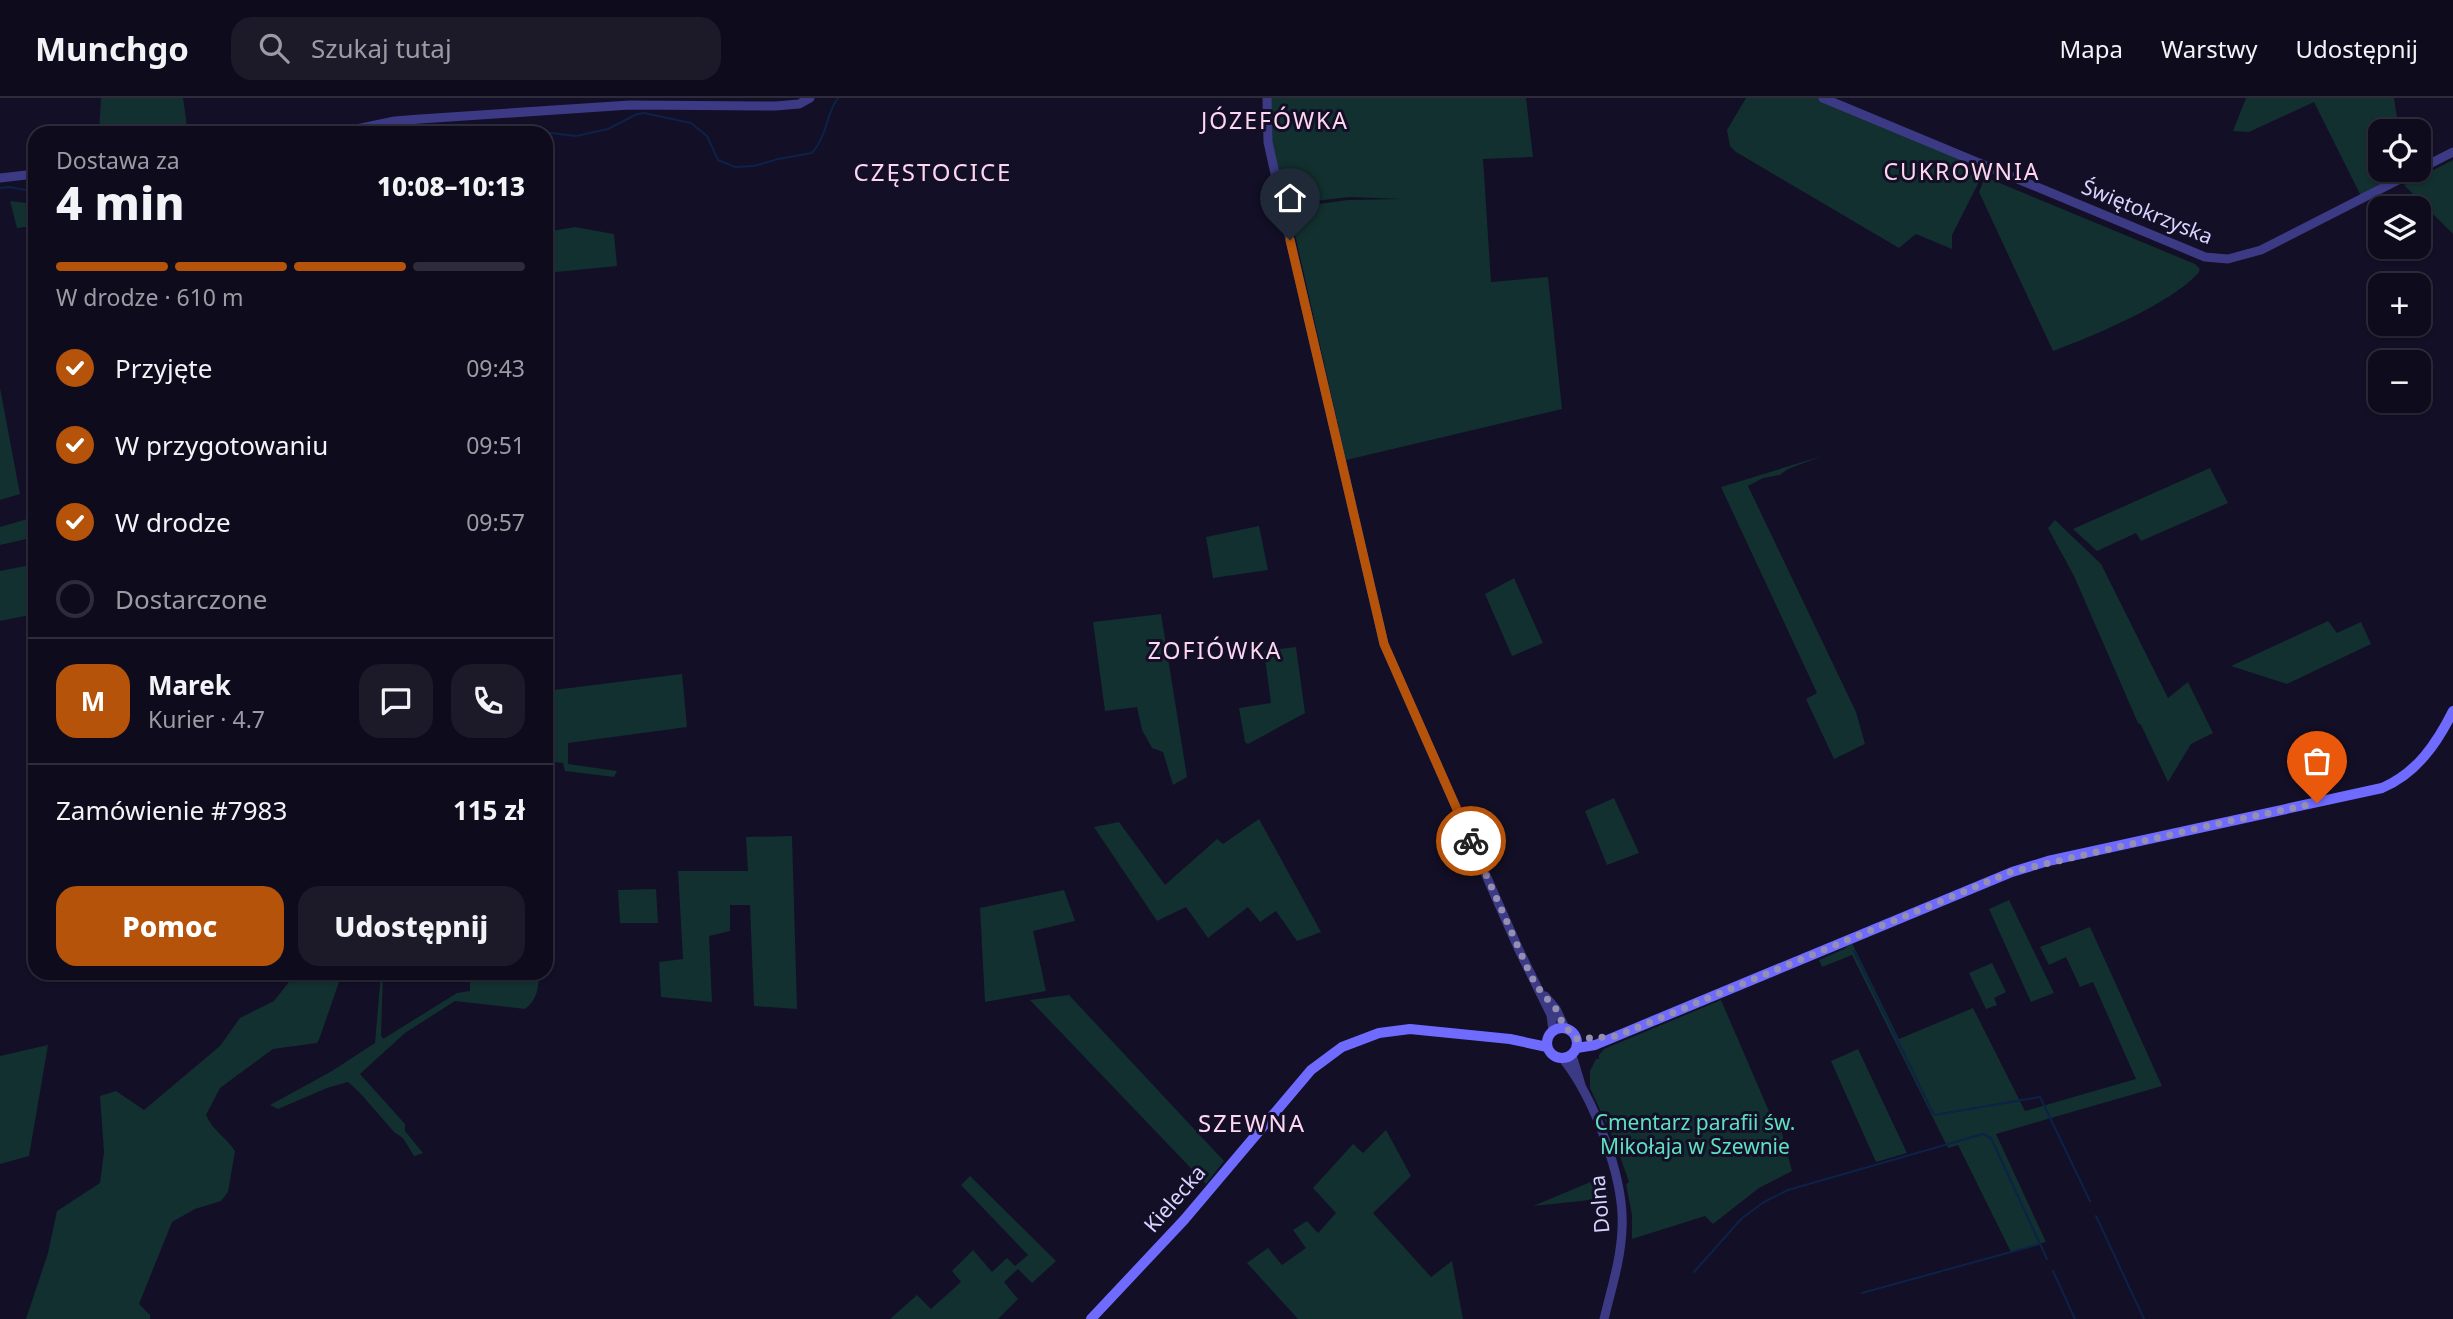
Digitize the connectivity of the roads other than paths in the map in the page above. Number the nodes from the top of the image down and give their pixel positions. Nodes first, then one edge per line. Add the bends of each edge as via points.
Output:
1 (810, 98) edge
2 (1268, 98) edge
3 (1823, 98) edge
4 (371, 126) edge
5 (2453, 152) edge
6 (28, 175) edge
7 (0, 178) edge
8 (2453, 710) edge
9 (1541, 992) junction
10 (1565, 1028) junction
11 (1549, 1039) junction
12 (1572, 1050) junction
13 (1091, 1319) edge
14 (1604, 1319) edge

1 - 4 street via 784,106 630,105
2 - 9 street via 1268,142 1380,631
3 - 5 street, Świętokrzyska via 2219,259 2260,250
6 - 7 street
8 - 12 main road via 2441,736 2420,761 2382,788 2011,872
9 - 10 street
9 - 11 street via 1553,1019
10 - 11 main road
10 - 12 main road via 1572,1032
11 - 12 main road via 1553,1056
11 - 13 main road, Kielecka via 1393,1030 1360,1039 1321,1060 1169,1237
12 - 14 street, Dolna via 1582,1090 1613,1161 1621,1202 1620,1245

